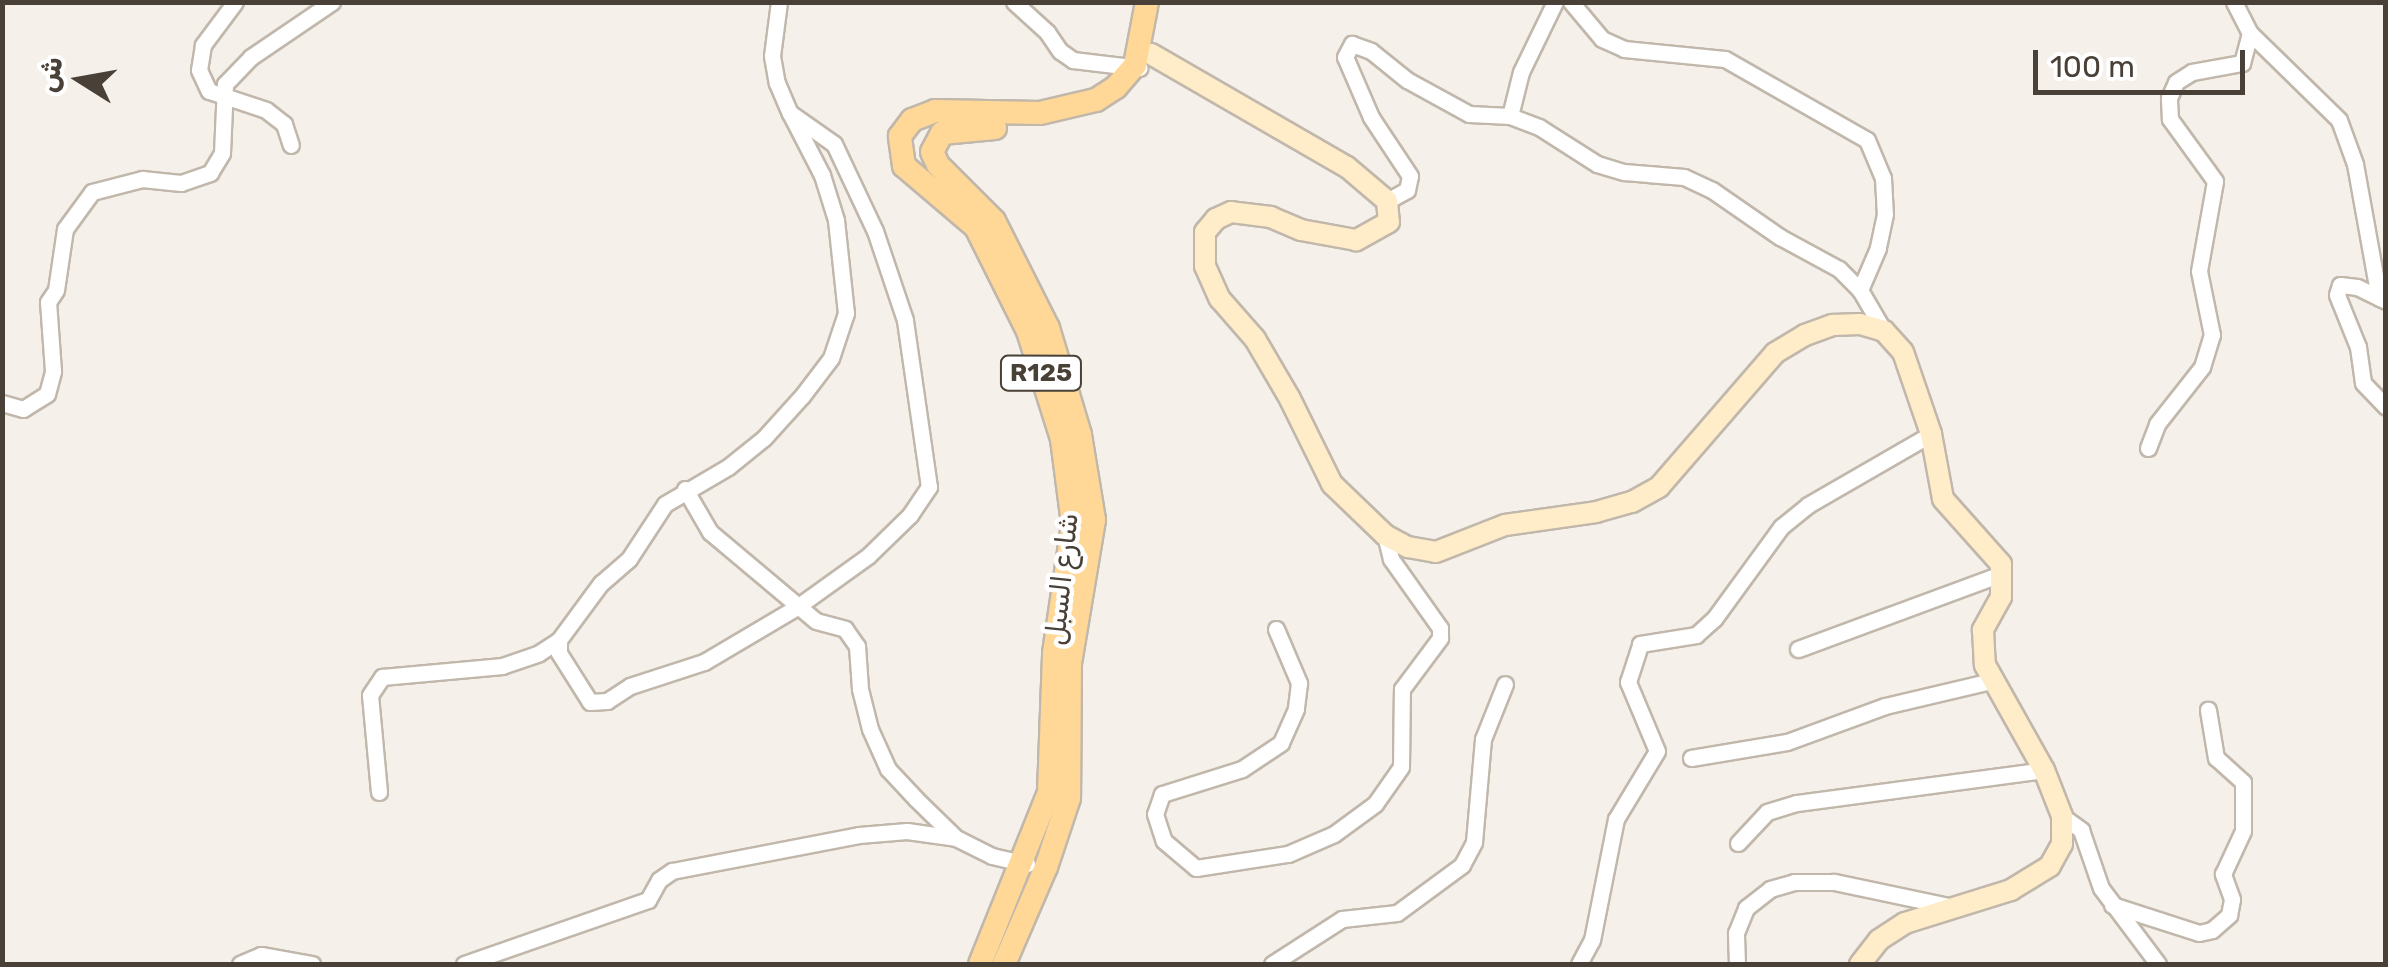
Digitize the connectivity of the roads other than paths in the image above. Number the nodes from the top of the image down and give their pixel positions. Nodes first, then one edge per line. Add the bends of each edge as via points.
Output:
1 (235, 2) edge
2 (332, 2) edge
3 (778, 2) edge
4 (1014, 2) edge
5 (1146, 2) edge
6 (1159, 2) edge
7 (1555, 2) edge
8 (1570, 2) edge
9 (2234, 2) edge
10 (2250, 34) junction
11 (1143, 63) junction
12 (225, 100) junction
13 (790, 114) junction
14 (1510, 116) junction
15 (291, 145) dead end
16 (1387, 202) junction
17 (1860, 290) junction
18 (2382, 299) edge
19 (1884, 331) junction
20 (2, 403) edge
21 (2386, 407) edge
22 (1931, 434) junction
23 (2148, 448) dead end
24 (685, 488) junction
25 (1385, 535) junction
26 (2001, 574) junction
27 (797, 607) junction
28 (1276, 629) dead end
29 (559, 640) junction
30 (1798, 649) dead end
31 (1991, 680) junction
32 (1505, 684) dead end
33 (2208, 710) dead end
34 (1692, 758) dead end
35 (2044, 770) junction
36 (379, 792) dead end
37 (2062, 816) junction
38 (956, 838) junction
39 (1738, 843) dead end
40 (1034, 865) junction
41 (2112, 905) junction
42 (1956, 908) junction
43 (240, 964) edge
44 (312, 964) edge
45 (464, 964) edge
46 (980, 964) edge
47 (1004, 964) edge
48 (1272, 964) edge
49 (1579, 964) edge
50 (1738, 964) edge
51 (1860, 964) edge
52 (2158, 964) edge

1 - 12 street via 203,45 198,70 209,92
2 - 12 street via 250,58 226,84
3 - 13 street via 772,56
4 - 11 street via 1074,60
5 - 11 main road
6 - 11 main road
7 - 14 street
8 - 17 street via 1602,38 1624,48 1725,59 1866,140 1882,178 1885,214
9 - 10 street
10 - 18 street via 2339,120 2355,164
10 - 23 street via 2242,63 2181,77 2169,98 2170,119 2216,181 2199,271 2212,335 2202,368 2157,424
11 - 16 street via 1315,147
11 - 40 main road, شارع السبل / R125 via 1102,108 1080,117 1046,128 954,128 933,142 938,165 994,221 1048,328 1080,435 1094,520 1070,663 1069,798
11 - 40 main road, شارع السبل / R125 via 1116,87 1071,109 935,111 912,120 900,136 904,166 976,227 1028,331 1062,439 1073,524 1054,653 1049,792
12 - 15 street via 266,110 284,124
12 - 20 street via 222,153 210,172 181,183 142,179 92,192 65,229 56,290 48,302 48,394 23,409
13 - 24 street via 822,175 836,220 846,313 832,358 764,438 728,467
13 - 27 street via 834,144 874,231 905,320 929,487 868,556
14 - 16 street via 1469,114 1358,44 1346,48 1371,116 1410,176 1408,190
14 - 17 street via 1539,126 1597,164 1684,178 1712,190 1840,269
16 - 25 street via 1390,222 1356,240 1231,212 1205,232 1205,266 1220,300 1255,339 1332,484
17 - 19 street
18 - 21 street via 2340,285 2337,295 2358,347 2362,384
19 - 22 street via 1902,352
19 - 25 street via 1833,325 1775,353 1658,487 1632,502 1505,525 1436,552
22 - 26 street via 1943,499 2001,564
22 - 49 street via 1782,527 1696,635 1640,644 1628,682 1658,751 1616,819 1592,940
24 - 27 street via 710,532
24 - 29 street
25 - 28 street via 1391,560 1440,628 1440,638 1402,689 1401,767 1375,804 1334,834 1288,854 1196,868 1164,840 1154,814 1162,794 1242,769 1281,743 1296,709 1298,683
26 - 30 street
26 - 31 street via 2001,597 1983,630
27 - 29 street via 704,662 630,686 607,701 590,702 559,653
27 - 38 street via 845,629 857,646 870,730 888,769
29 - 36 street via 502,666 382,678 370,695
31 - 34 street via 1884,706 1787,742
31 - 35 street
32 - 48 street via 1483,739 1474,842 1462,865 1397,913 1328,924
33 - 41 street via 2216,758 2244,782 2243,831 2223,874 2232,899 2229,915 2199,933
35 - 37 street
35 - 39 street via 1796,803 1767,812
37 - 41 street via 2081,830
37 - 42 street via 2062,844 2050,866 2011,890
38 - 40 street via 992,856
38 - 45 street via 907,831 859,835 672,871 648,900
40 - 46 main road, شارع السبل / R125
40 - 47 main road, شارع السبل / R125
41 - 52 street
42 - 50 street via 1834,882 1770,889 1746,908 1736,933
42 - 51 street via 1905,924 1879,940
43 - 44 street via 261,955

